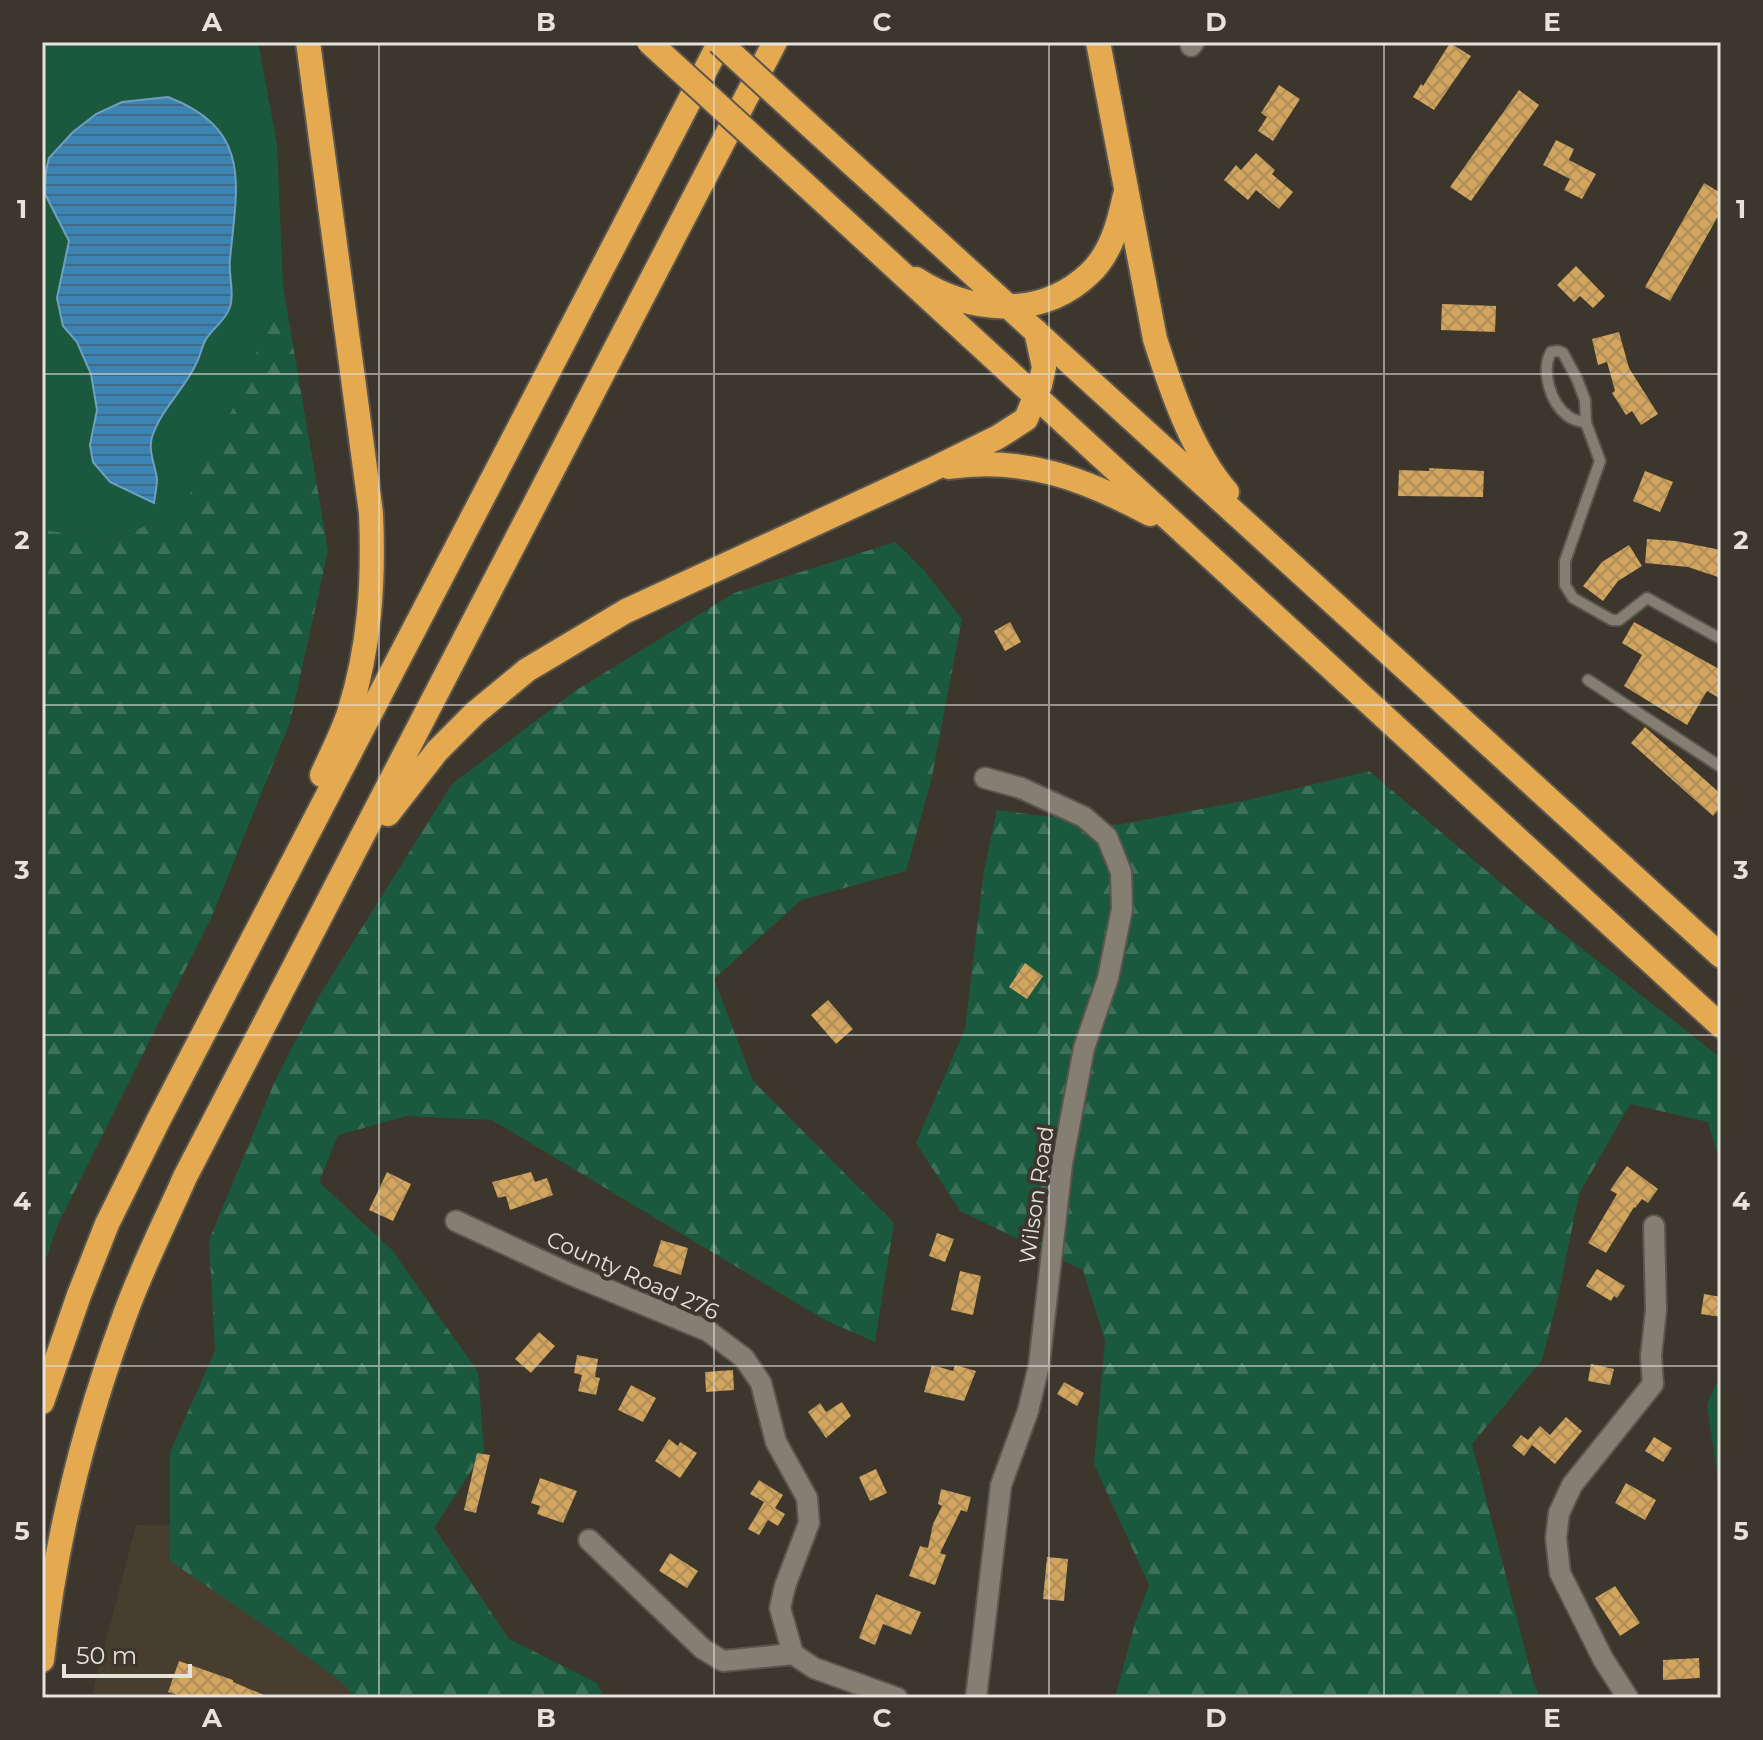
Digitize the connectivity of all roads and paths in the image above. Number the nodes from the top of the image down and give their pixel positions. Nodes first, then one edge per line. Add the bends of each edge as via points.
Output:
1 (308, 42) edge
2 (649, 42) edge
3 (719, 42) edge
4 (775, 42) edge
5 (1098, 42) edge
6 (1127, 186) junction
7 (871, 248) junction
8 (1010, 308) junction
9 (1036, 331) junction
10 (1035, 398) junction
11 (1586, 423) junction
12 (931, 470) junction
13 (1186, 535) junction
14 (1293, 565) junction
15 (1721, 639) edge
16 (1588, 680) dead end
17 (1721, 767) edge
18 (985, 778) dead end
19 (281, 885) junction
20 (329, 901) junction
21 (1721, 956) edge
22 (1721, 1026) edge
23 (456, 1221) dead end
24 (1654, 1226) dead end
25 (42, 1402) edge
26 (589, 1540) dead end
27 (793, 1654) junction
28 (42, 1660) edge
29 (897, 1698) edge
30 (976, 1698) edge
31 (1628, 1698) edge

1 - 19 highway via 371,513 372,603 348,714
2 - 7 highway, bridge
3 - 8 highway, bridge
3 - 19 highway
4 - 20 highway
5 - 6 highway
6 - 8 highway via 1119,226 1091,273 1065,292
6 - 14 highway via 1155,339 1170,386 1220,484
7 - 8 highway via 920,282 974,306
7 - 10 highway
8 - 9 highway
9 - 10 highway via 1044,367
9 - 14 highway
10 - 12 highway via 1026,419
10 - 13 highway
11 - 11 lane via 1577,379 1563,353 1551,352 1547,379 1554,401 1568,417
11 - 15 lane via 1600,461 1565,561 1565,585 1573,598 1619,620 1647,598
12 - 13 highway via 969,464 1040,468 1128,502
12 - 20 highway via 626,611 527,670 437,751
13 - 22 highway
14 - 21 highway
16 - 17 lane
18 - 30 street, Wilson Road via 1084,817 1107,837 1121,872 1122,909 1108,978 1084,1048 1065,1149 1039,1365 1001,1485
19 - 25 highway via 107,1224
20 - 28 highway via 185,1177 122,1321 76,1465
23 - 27 street, County Road 276 via 708,1331 744,1358 761,1383 776,1442 807,1498 809,1523 780,1608
24 - 31 street via 1653,1384 1572,1485 1559,1513 1556,1538 1560,1573
26 - 27 street via 703,1649 723,1661
27 - 29 street via 814,1668

